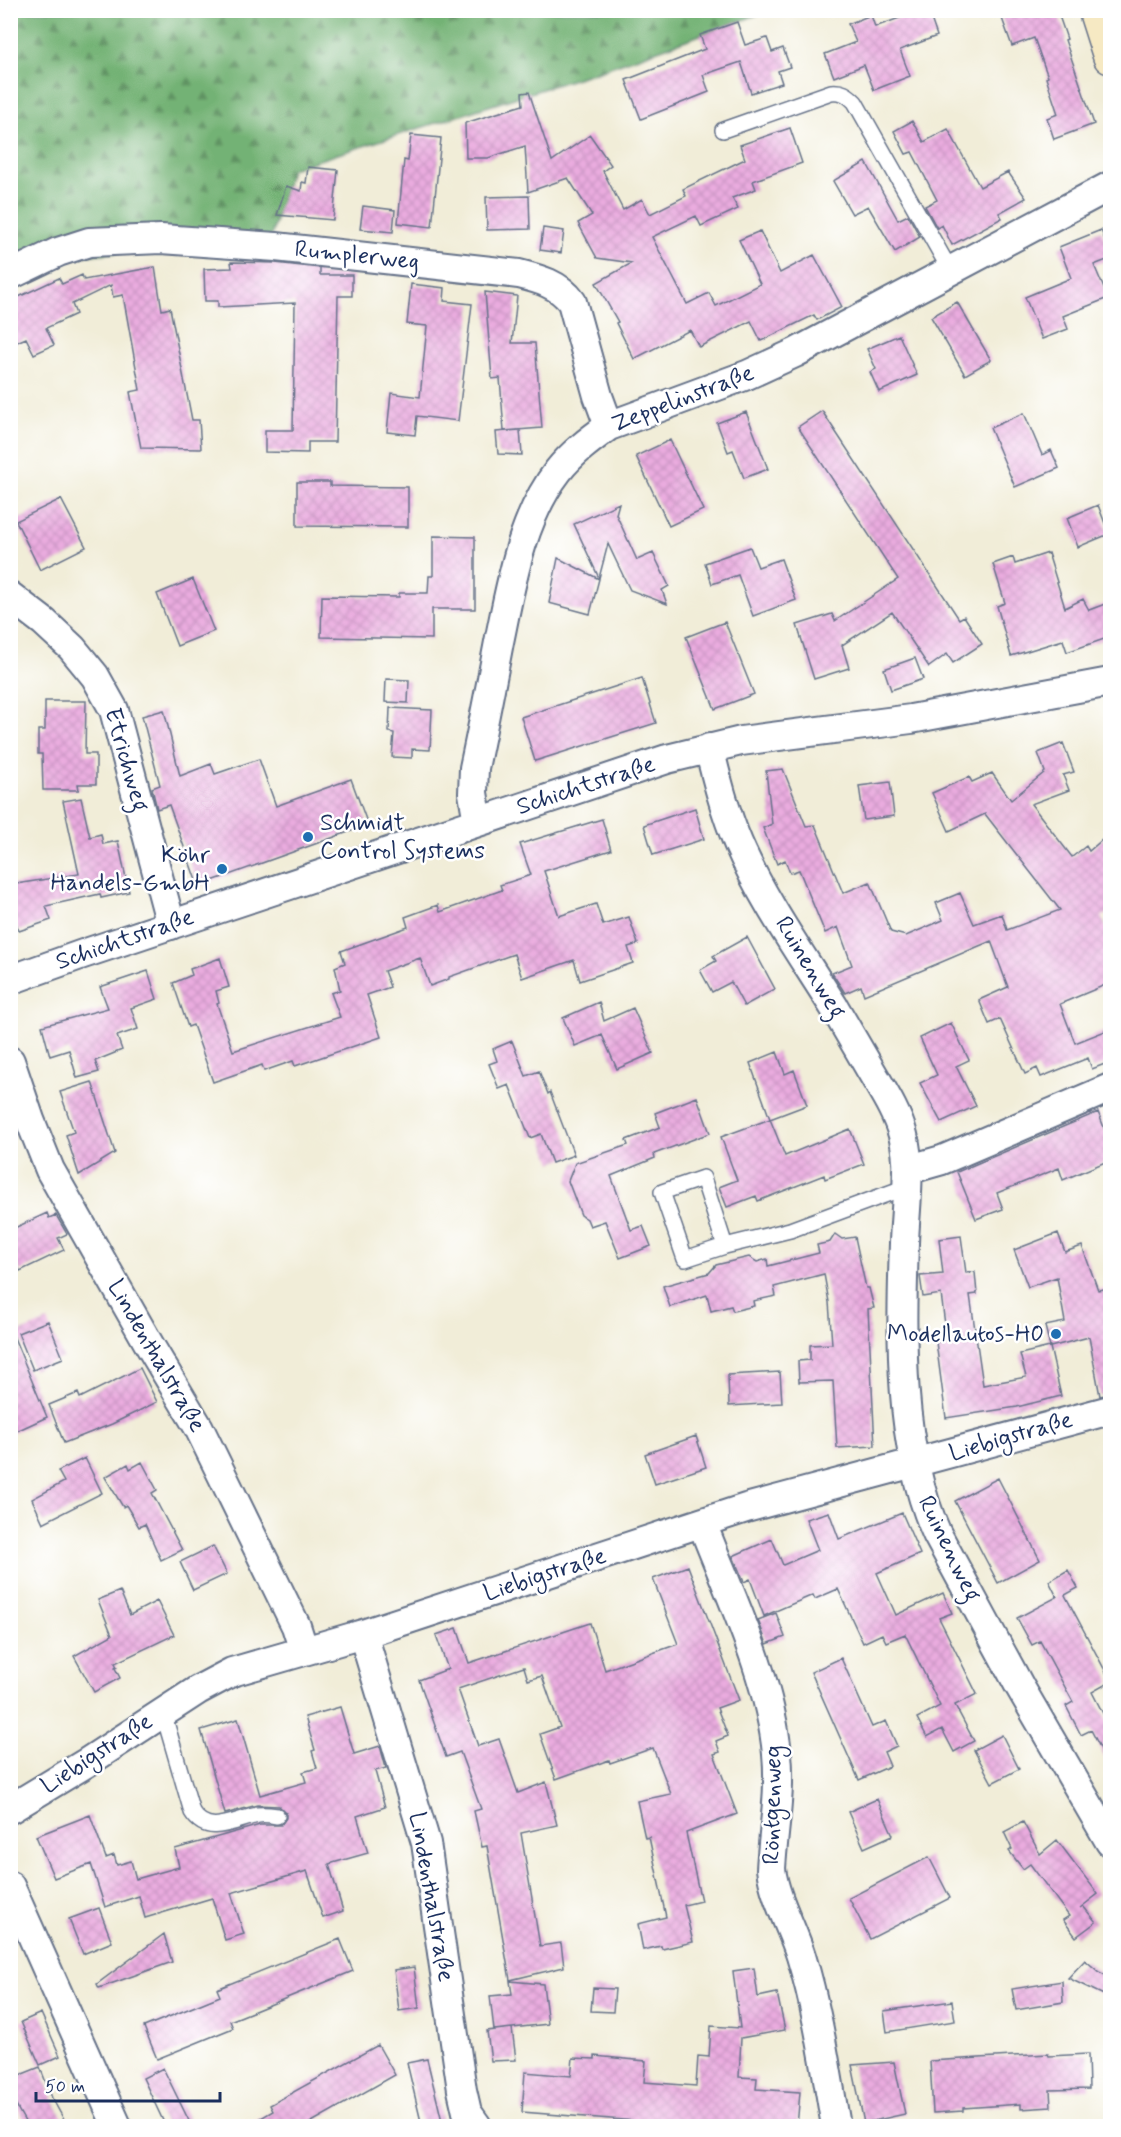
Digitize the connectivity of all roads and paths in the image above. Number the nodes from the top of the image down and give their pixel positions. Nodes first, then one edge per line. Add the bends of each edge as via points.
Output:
1 (1095, 10) edge
2 (1110, 57) edge
3 (723, 130) dead end
4 (1110, 186) edge
5 (950, 270) junction
6 (10, 275) edge
7 (609, 426) junction
8 (10, 596) edge
9 (1110, 682) edge
10 (709, 748) junction
11 (478, 822) junction
12 (171, 925) junction
13 (10, 980) edge
14 (10, 1061) edge
15 (1110, 1088) edge
16 (907, 1178) junction
17 (725, 1246) junction
18 (1110, 1410) edge
19 (914, 1464) junction
20 (702, 1523) junction
21 (363, 1634) junction
22 (304, 1651) junction
23 (163, 1712) junction
24 (10, 1809) edge
25 (277, 1816) dead end
26 (1110, 1842) edge
27 (10, 1886) edge
28 (117, 2127) edge
29 (477, 2127) edge
30 (836, 2127) edge

1 - 2 street
3 - 5 lane via 831,92 848,95
4 - 5 street, Zeppelinstraße
5 - 7 street, Zeppelinstraße via 765,367
6 - 7 street, Rumplerweg via 89,242 162,240 276,247 531,277 556,287 572,302
7 - 11 street, Zeppelinstraße via 590,439 558,472 538,506 520,550 474,768 472,793
8 - 12 street, Etrichweg via 72,648 95,676 114,710
9 - 10 street, Schichtstraße via 911,719
10 - 11 street, Schichtstraße
10 - 16 street, Ruinenweg via 723,801 756,880 886,1096 903,1134
11 - 12 street, Schichtstraße
12 - 13 street, Schichtstraße
14 - 22 street, Lindenthalstraße via 50,1170 199,1428 296,1626
15 - 16 street
16 - 17 lane via 790,1230
16 - 19 street, Ruinenweg via 903,1302
17 - 17 lane via 703,1178 662,1192 685,1260
18 - 19 street, Liebigstraße
19 - 20 street, Liebigstraße
19 - 26 street, Ruinenweg via 937,1534
20 - 21 street, Liebigstraße
20 - 30 street, Röntgenweg via 762,1682 773,1723 778,1775 771,1869 809,1986
21 - 22 street, Liebigstraße
21 - 29 street, Lindenthalstraße via 426,1843 462,2090 467,2112
22 - 23 street, Liebigstraße via 232,1672
23 - 24 street, Liebigstraße
23 - 25 lane via 197,1819 221,1826 260,1814
27 - 28 street

